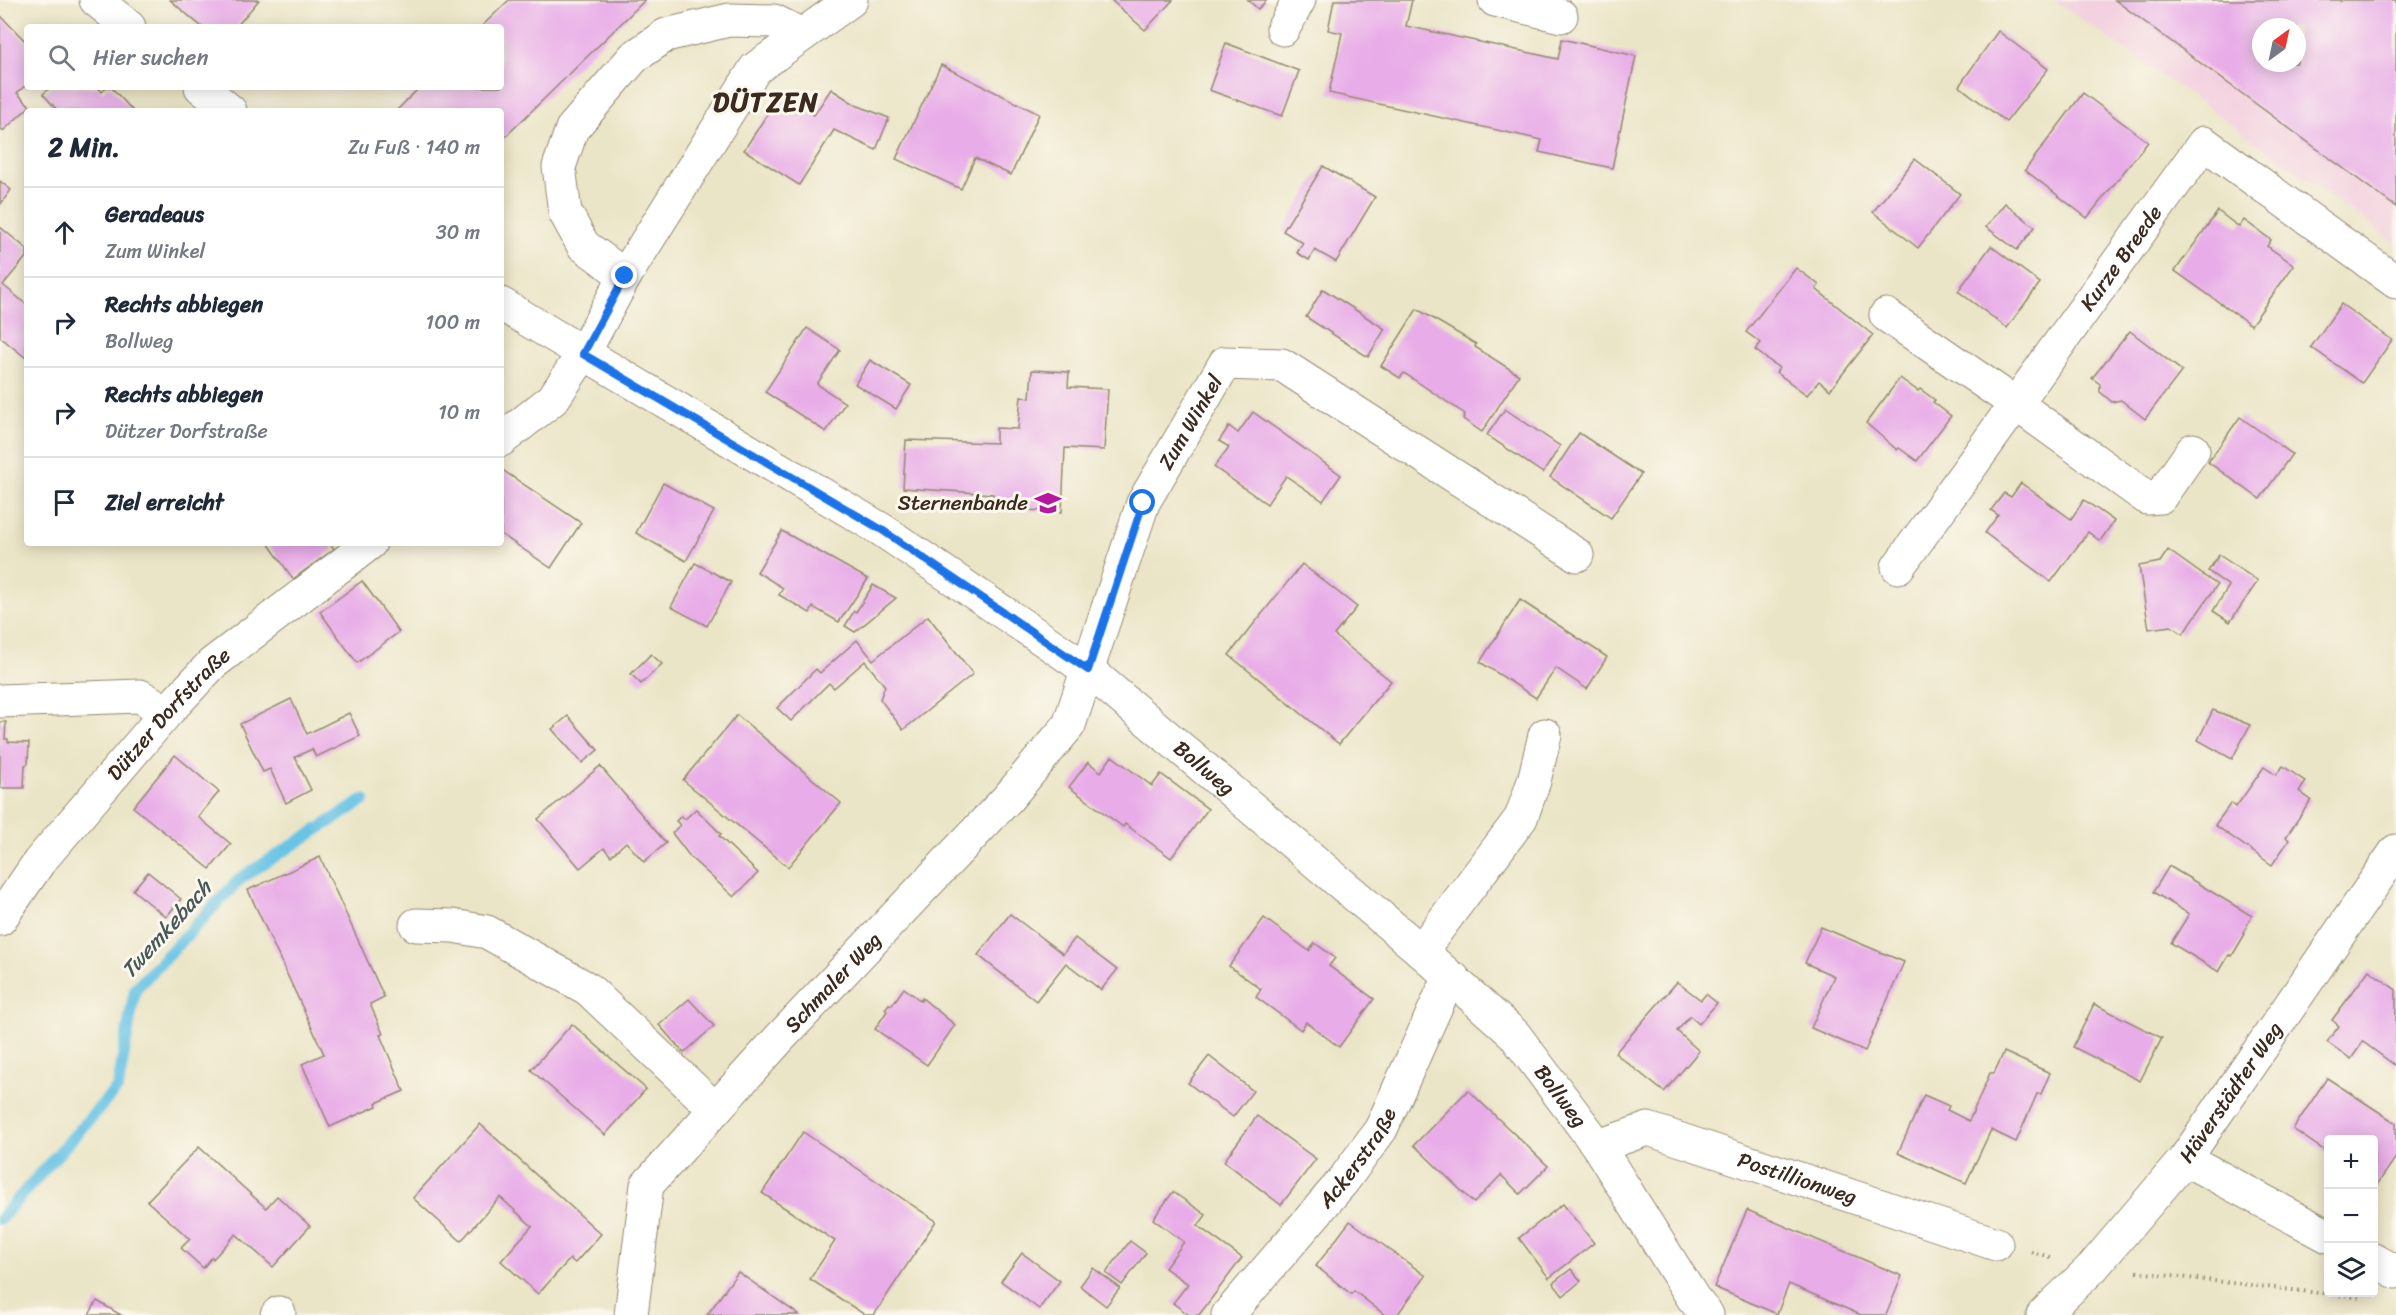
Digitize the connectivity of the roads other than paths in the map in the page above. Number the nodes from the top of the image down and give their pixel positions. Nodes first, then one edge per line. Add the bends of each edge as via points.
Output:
1 (96, 0) edge
2 (851, 0) edge
3 (1299, 0) edge
4 (1495, 0) edge
5 (1561, 16) dead end
6 (125, 24) edge
7 (1283, 29) dead end
8 (802, 35) junction
9 (205, 90) edge
10 (226, 108) edge
11 (625, 276) junction
12 (2396, 282) edge
13 (504, 306) edge
14 (1886, 315) dead end
15 (583, 354) junction
16 (2016, 404) junction
17 (504, 438) edge
18 (2193, 450) dead end
19 (366, 546) edge
20 (1577, 555) dead end
21 (1898, 567) dead end
22 (1088, 670) junction
23 (0, 701) edge
24 (167, 712) junction
25 (1545, 735) dead end
26 (2396, 850) edge
27 (0, 919) edge
28 (416, 925) dead end
29 (1421, 951) junction
30 (1454, 979) junction
31 (715, 1109) junction
32 (1598, 1146) junction
33 (2185, 1159) junction
34 (2324, 1234) edge
35 (1996, 1244) road end
36 (2378, 1263) edge
37 (2396, 1272) edge
38 (631, 1315) edge
39 (1228, 1315) edge
40 (1707, 1315) edge
41 (2043, 1315) edge

1 - 6 street
2 - 8 street
3 - 7 street
4 - 5 street
8 - 11 street via 755,69
8 - 11 street via 774,21 729,20 666,35 634,57 572,129 559,166 565,212 583,245
9 - 10 street
11 - 15 street
12 - 16 street, Kurze Breede via 2204,143
13 - 15 street, Bollweg
14 - 16 street
15 - 17 street via 553,399
15 - 22 street, Bollweg via 882,530
16 - 18 street via 2147,498 2160,497
16 - 21 street, Kurze Breede
19 - 24 street, Dützer Dorfstraße via 212,664
20 - 22 street, Zum Winkel via 1282,365 1225,363 1143,503
22 - 29 street, Bollweg
22 - 31 street, Schmaler Weg via 1069,725 1008,798
23 - 24 street via 140,696
24 - 27 street, Dützer Dorfstraße via 39,862
25 - 29 street via 1521,818
26 - 33 street, Häverstädter Weg
28 - 31 street via 487,932 588,989
29 - 30 street, Bollweg
30 - 32 street, Bollweg via 1514,1034
30 - 39 street, Ackerstraße via 1442,993 1381,1129 1343,1181
31 - 38 street, Schmaler Weg via 647,1185
32 - 35 street, Postillionweg via 1648,1129
32 - 40 street, Bollweg
33 - 34 street
33 - 41 street, Häverstädter Weg via 2092,1267
36 - 37 street

